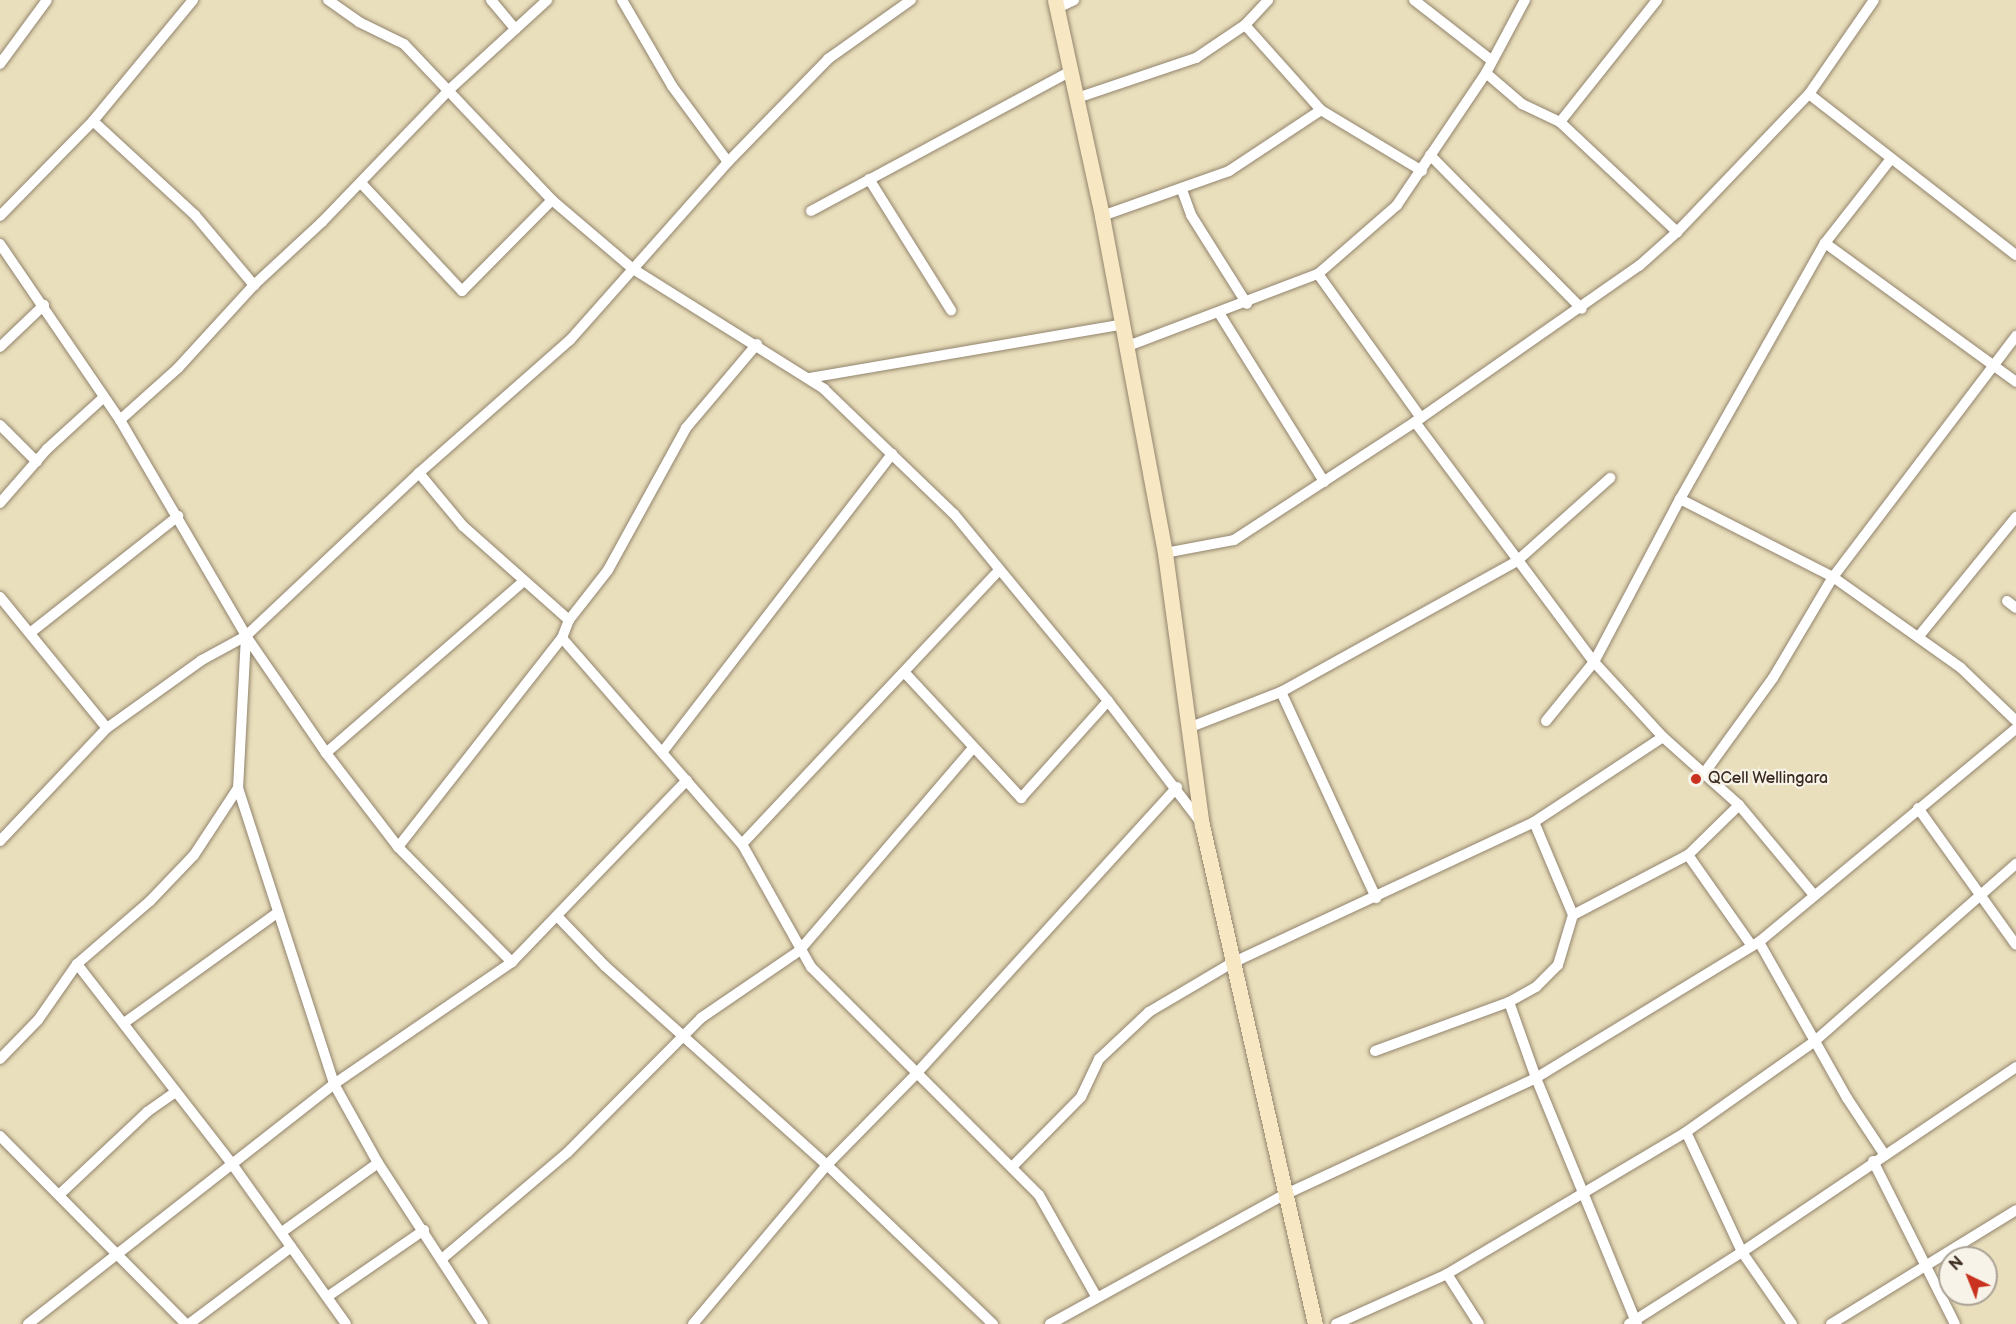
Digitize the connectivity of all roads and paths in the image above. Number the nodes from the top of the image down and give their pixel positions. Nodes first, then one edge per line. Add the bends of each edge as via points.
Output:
1 (47, 0) edge
2 (193, 0) edge
3 (328, 0) edge
4 (491, 0) edge
5 (547, 0) edge
6 (622, 0) edge
7 (911, 0) edge
8 (1074, 0) edge
9 (1268, 0) edge
10 (1414, 0) edge
11 (1525, 0) edge
12 (1874, 0) edge
13 (1652, 2) edge
14 (1056, 4) edge
15 (1245, 25) junction
16 (515, 29) junction
17 (1491, 60) junction
18 (0, 64) edge
19 (1071, 71) junction
20 (1486, 73) junction
21 (450, 89) junction
22 (1809, 94) junction
23 (1077, 98) junction
24 (1321, 110) junction
25 (93, 121) junction
26 (1560, 122) junction
27 (1430, 155) junction
28 (1890, 160) junction
29 (728, 162) junction
30 (1422, 171) junction
31 (868, 179) junction
32 (361, 183) junction
33 (1182, 190) junction
34 (552, 200) junction
35 (811, 211) dead end
36 (0, 216) edge
37 (1102, 216) junction
38 (1677, 232) junction
39 (1825, 243) junction
40 (0, 244) edge
41 (2016, 255) edge
42 (633, 269) junction
43 (1318, 274) junction
44 (254, 285) junction
45 (1247, 304) junction
46 (44, 305) junction
47 (951, 309) dead end
48 (1582, 309) junction
49 (1219, 313) junction
50 (1124, 324) junction
51 (2016, 336) edge
52 (757, 344) junction
53 (1128, 346) junction
54 (0, 347) edge
55 (1995, 365) junction
56 (809, 378) junction
57 (2016, 382) edge
58 (104, 397) junction
59 (120, 420) junction
60 (1418, 420) junction
61 (0, 425) edge
62 (892, 454) junction
63 (38, 462) junction
64 (419, 473) junction
65 (1610, 478) dead end
66 (1324, 482) junction
67 (1680, 499) junction
68 (0, 504) edge
69 (178, 516) junction
70 (2016, 517) edge
71 (1165, 553) junction
72 (1517, 561) junction
73 (999, 570) junction
74 (1833, 577) junction
75 (523, 582) junction
76 (0, 597) edge
77 (2007, 601) dead end
78 (2016, 608) edge
79 (569, 620) junction
80 (30, 633) junction
81 (246, 636) junction
82 (1919, 636) junction
83 (562, 638) junction
84 (1594, 662) junction
85 (905, 673) junction
86 (1281, 692) junction
87 (1108, 701) junction
88 (1546, 721) dead end
89 (2016, 721) edge
90 (106, 728) junction
91 (1188, 728) junction
92 (2016, 729) edge
93 (1663, 737) junction
94 (972, 748) junction
95 (664, 750) junction
96 (326, 753) junction
97 (1705, 772) junction
98 (687, 780) junction
99 (1177, 787) junction
100 (238, 788) junction
101 (1739, 804) junction
102 (1918, 808) junction
103 (1534, 822) junction
104 (1202, 825) junction
105 (0, 841) edge
106 (742, 844) junction
107 (398, 847) junction
108 (1688, 855) junction
109 (2016, 864) edge
110 (1981, 893) junction
111 (1814, 895) junction
112 (1376, 898) junction
113 (277, 913) junction
114 (1573, 915) junction
115 (557, 916) junction
116 (1756, 944) junction
117 (2016, 945) edge
118 (799, 951) junction
119 (512, 962) junction
120 (1232, 963) junction
121 (77, 964) junction
122 (1509, 1002) junction
123 (124, 1023) junction
124 (682, 1036) junction
125 (1815, 1041) junction
126 (1375, 1051) dead end
127 (0, 1059) edge
128 (2016, 1067) edge
129 (916, 1074) junction
130 (1536, 1078) junction
131 (334, 1084) junction
132 (176, 1092) junction
133 (1686, 1131) junction
134 (0, 1136) edge
135 (1884, 1154) junction
136 (1874, 1161) junction
137 (378, 1163) junction
138 (232, 1164) junction
139 (827, 1165) junction
140 (1012, 1167) junction
141 (1585, 1193) junction
142 (59, 1195) junction
143 (1284, 1195) junction
144 (2016, 1210) edge
145 (424, 1230) junction
146 (282, 1232) junction
147 (291, 1247) junction
148 (1742, 1252) junction
149 (118, 1254) junction
150 (443, 1258) junction
151 (1928, 1267) junction
152 (1447, 1274) junction
153 (1096, 1296) junction
154 (327, 1297) junction
155 (482, 1323) edge
156 (1634, 1323) edge
157 (28, 1324) edge
158 (187, 1324) edge
159 (346, 1324) edge
160 (693, 1324) edge
161 (993, 1324) edge
162 (1050, 1324) edge
163 (1315, 1324) edge
164 (1336, 1324) edge
165 (1479, 1324) edge
166 (1792, 1324) edge
167 (1831, 1324) edge
168 (1954, 1324) edge

1 - 18 street
2 - 25 street
3 - 21 street via 359,22 404,44
4 - 16 street
5 - 16 street
6 - 29 street via 672,86
7 - 29 street via 828,59
8 - 14 street
9 - 15 street
10 - 17 street
11 - 17 street
12 - 22 street
13 - 26 street
14 - 19 street
15 - 23 street via 1196,58
15 - 24 street
16 - 21 street
17 - 20 street
19 - 23 street
19 - 31 street
20 - 26 street via 1522,104
20 - 27 street
21 - 32 street
21 - 34 street
22 - 28 street
22 - 38 street
23 - 37 street
24 - 30 street
24 - 33 street via 1229,171
25 - 36 street
25 - 44 street via 195,215
26 - 38 street
27 - 30 street
27 - 48 street
28 - 39 street
28 - 41 street
29 - 42 street
30 - 43 street via 1397,205
31 - 35 street
31 - 47 street
32 - 34 street via 462,291
32 - 44 street
33 - 37 street
33 - 45 street via 1191,215
34 - 42 street
37 - 50 street
38 - 48 street
39 - 55 street
39 - 67 street
40 - 46 street
42 - 52 street
42 - 64 street via 570,340
43 - 45 street
43 - 60 street
44 - 59 street via 178,368
45 - 49 street
46 - 54 street
46 - 58 street
48 - 60 street
49 - 53 street
49 - 66 street
50 - 53 street
50 - 56 street
51 - 55 street
52 - 56 street
52 - 79 street via 686,428 608,570
53 - 71 street
55 - 57 street
55 - 74 street
56 - 62 street
58 - 59 street
58 - 63 street
59 - 69 street
60 - 66 street
60 - 72 street
61 - 63 street
62 - 73 street via 954,514
62 - 95 street
63 - 68 street
64 - 75 street via 464,526
64 - 81 street
65 - 72 street
66 - 71 street via 1234,540
67 - 74 street
67 - 84 street
69 - 80 street
69 - 81 street
70 - 82 street
71 - 91 street
72 - 84 street via 1575,632
72 - 86 street
73 - 85 street
73 - 87 street
74 - 82 street
74 - 97 street via 1773,678
75 - 79 street
75 - 96 street
76 - 80 street
77 - 78 street
79 - 83 street
80 - 90 street
81 - 90 street via 193,666
81 - 96 street
81 - 100 street
82 - 89 street via 1961,668
83 - 95 street
83 - 107 street
84 - 88 street
84 - 93 street
85 - 94 street
85 - 106 street
86 - 91 street
86 - 112 street
87 - 94 street via 1021,798
87 - 99 street
90 - 105 street
91 - 104 street
92 - 102 street
93 - 97 street
93 - 103 street
94 - 118 street
95 - 98 street
96 - 107 street
97 - 101 street
98 - 106 street
98 - 115 street
99 - 104 street
99 - 129 street
100 - 113 street
100 - 121 street via 194,855 150,901
101 - 108 street
101 - 111 street
102 - 110 street
102 - 111 street
103 - 112 street
103 - 114 street
104 - 120 street
106 - 118 street
107 - 119 street
108 - 114 street
108 - 116 street
109 - 110 street
110 - 117 street
110 - 125 street
111 - 116 street
112 - 120 street
113 - 123 street
113 - 131 street
114 - 122 street via 1558,965 1536,987
115 - 119 street
115 - 124 street
116 - 125 street
116 - 130 street
118 - 124 street via 701,1018
118 - 129 street
119 - 131 street
120 - 140 street via 1149,1012 1113,1042 1099,1059 1081,1097
120 - 143 street
121 - 123 street
121 - 127 street via 38,1020
122 - 126 street
122 - 130 street
123 - 132 street
124 - 139 street
124 - 150 street via 567,1153
125 - 133 street
125 - 135 street
128 - 135 street
129 - 139 street
129 - 140 street
130 - 141 street
130 - 143 street
131 - 137 street
131 - 138 street
132 - 138 street
132 - 142 street via 147,1112
133 - 141 street
133 - 148 street
134 - 142 street
135 - 136 street
136 - 148 street
136 - 151 street
137 - 145 street
137 - 146 street
138 - 146 street
138 - 149 street
139 - 160 street
139 - 161 street
140 - 153 street via 1044,1203
141 - 152 street
141 - 156 street
142 - 149 street
143 - 153 street
143 - 163 street
144 - 151 street
145 - 150 street
145 - 154 street
146 - 147 street
147 - 154 street
147 - 158 street
148 - 156 street
148 - 166 street
149 - 157 street
149 - 158 street
150 - 155 street
151 - 167 street
151 - 168 street
152 - 164 street
152 - 165 street
153 - 162 street
154 - 159 street

